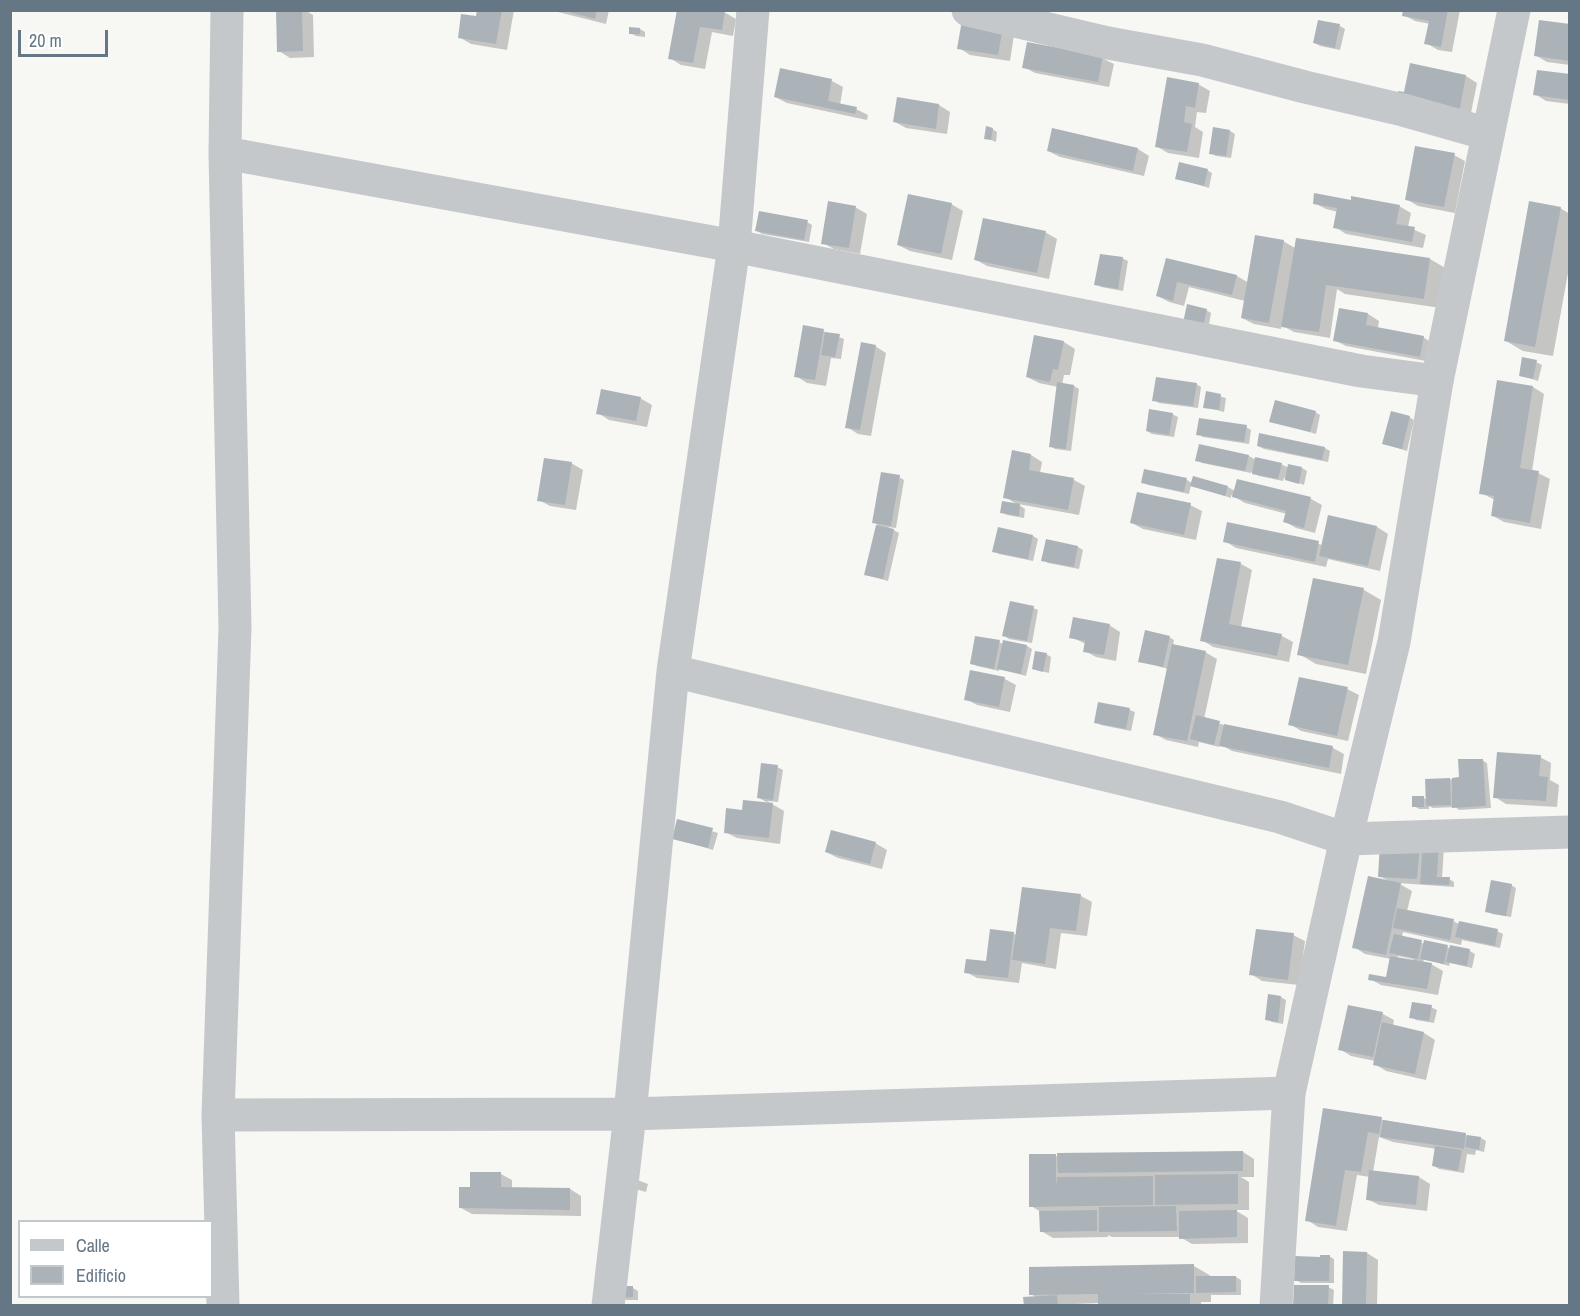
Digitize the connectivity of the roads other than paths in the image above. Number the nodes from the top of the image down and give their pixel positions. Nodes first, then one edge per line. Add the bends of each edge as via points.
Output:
1 (227, 10) edge
2 (753, 10) edge
3 (968, 10) edge
4 (1514, 10) edge
5 (1488, 134) junction
6 (225, 153) junction
7 (734, 246) junction
8 (1437, 381) junction
9 (673, 671) junction
10 (1569, 832) edge
11 (1346, 839) junction
12 (1289, 1093) junction
13 (630, 1114) junction
14 (218, 1115) junction
15 (223, 1305) edge
16 (608, 1305) edge
17 (1276, 1305) edge

1 - 6 street
2 - 7 street
3 - 5 street via 1108,43 1202,60
4 - 5 street
5 - 8 street
6 - 7 street
6 - 14 street via 235,628
7 - 8 street via 1361,371
7 - 9 street
8 - 11 street via 1394,642
9 - 11 street via 1280,817
9 - 13 street
10 - 11 street
11 - 12 street
12 - 13 street
12 - 17 street
13 - 14 street
13 - 16 street
14 - 15 street

